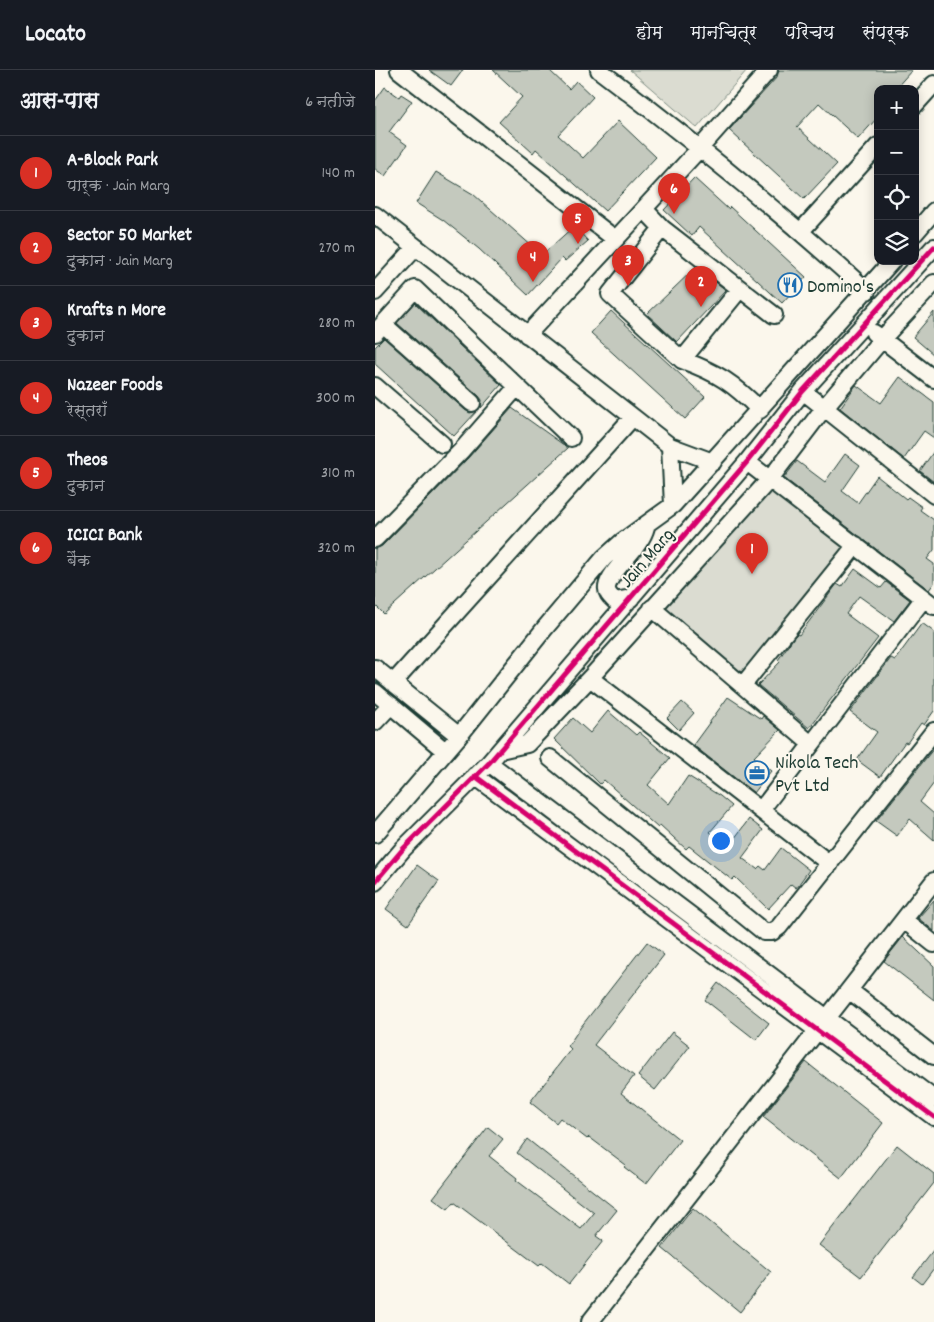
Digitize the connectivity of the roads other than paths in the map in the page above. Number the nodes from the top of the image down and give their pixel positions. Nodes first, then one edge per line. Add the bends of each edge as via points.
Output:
1 (399, 70) edge
2 (599, 70) edge
3 (769, 70) edge
4 (934, 84) edge
5 (919, 101) edge
6 (701, 148) junction
7 (874, 150) edge
8 (644, 209) junction
9 (934, 211) edge
10 (375, 215) edge
11 (662, 228) junction
12 (919, 228) edge
13 (801, 231) junction
14 (615, 239) junction
15 (416, 247) junction
16 (934, 247) edge
17 (889, 265) edge
18 (934, 283) edge
19 (740, 289) junction
20 (867, 291) junction
21 (375, 292) edge
22 (774, 316) dead end
23 (864, 325) junction
24 (379, 329) edge
25 (527, 335) junction
26 (881, 339) junction
27 (682, 360) junction
28 (934, 379) edge
29 (375, 386) edge
30 (516, 388) junction
31 (803, 391) junction
32 (472, 403) dead end
33 (824, 408) junction
34 (760, 410) junction
35 (633, 417) junction
36 (571, 438) dead end
37 (442, 444) dead end
38 (670, 446) junction
39 (713, 462) junction
40 (747, 462) junction
41 (770, 479) junction
42 (934, 496) edge
43 (673, 506) junction
44 (646, 527) junction
45 (375, 539) edge
46 (856, 545) junction
47 (631, 598) junction
48 (929, 602) edge
49 (652, 608) junction
50 (375, 668) edge
51 (590, 678) junction
52 (393, 683) junction
53 (743, 685) junction
54 (375, 692) edge
55 (391, 705) junction
56 (375, 722) edge
57 (934, 731) edge
58 (459, 736) junction
59 (811, 744) junction
60 (500, 750) junction
61 (445, 751) junction
62 (550, 758) dead end
63 (489, 763) junction
64 (475, 776) junction
65 (761, 810) junction
66 (375, 834) edge
67 (830, 864) junction
68 (375, 882) edge
69 (934, 882) edge
70 (904, 920) junction
71 (934, 944) edge
72 (849, 990) junction
73 (823, 1024) junction
74 (934, 1056) edge
75 (934, 1099) edge
76 (934, 1117) edge
77 (591, 1322) edge

1 - 14 street
2 - 6 street
3 - 6 street
4 - 5 street
6 - 8 street
6 - 13 street
7 - 13 street
8 - 11 street
8 - 14 street
9 - 12 street
10 - 15 street
11 - 19 street
11 - 27 street via 610,294
13 - 20 street
14 - 25 street
15 - 21 street
15 - 25 street
16 - 23 street, Jain Marg
17 - 20 street, Jain Marg
18 - 26 street
19 - 22 street
19 - 27 street
20 - 34 street, Jain Marg
23 - 26 street
23 - 31 street, Jain Marg
24 - 30 street via 415,289
24 - 32 street
25 - 35 street
26 - 28 street
26 - 33 street
27 - 34 street via 715,372
29 - 37 street
30 - 36 street
30 - 45 street via 461,451
31 - 33 street
31 - 40 street, Jain Marg
33 - 41 street
33 - 42 street
34 - 39 street, Jain Marg
35 - 38 street
35 - 52 street
38 - 39 street
38 - 43 street
39 - 43 street, Jain Marg
40 - 41 street
40 - 47 street, Jain Marg
41 - 46 street
41 - 49 street
43 - 44 street, Jain Marg
44 - 47 street via 639,544 607,587 615,601
44 - 58 street, Jain Marg via 604,558
46 - 48 street
46 - 53 street
47 - 60 street, Jain Marg
48 - 59 street
49 - 51 street
49 - 53 street
50 - 52 street
51 - 60 street via 527,744
51 - 65 street
52 - 58 street
53 - 59 street
54 - 55 street
55 - 56 street
55 - 61 street
57 - 67 street
58 - 61 street, Jain Marg
59 - 65 street
60 - 63 street, Jain Marg
61 - 66 street, Jain Marg
62 - 67 street via 763,932 772,932 779,926
63 - 64 street, Jain Marg
63 - 73 street
64 - 68 street, Jain Marg
64 - 73 street
65 - 67 street
69 - 70 street
70 - 71 street
70 - 72 street
72 - 73 street
72 - 74 street
73 - 75 street
73 - 76 street
73 - 77 street

